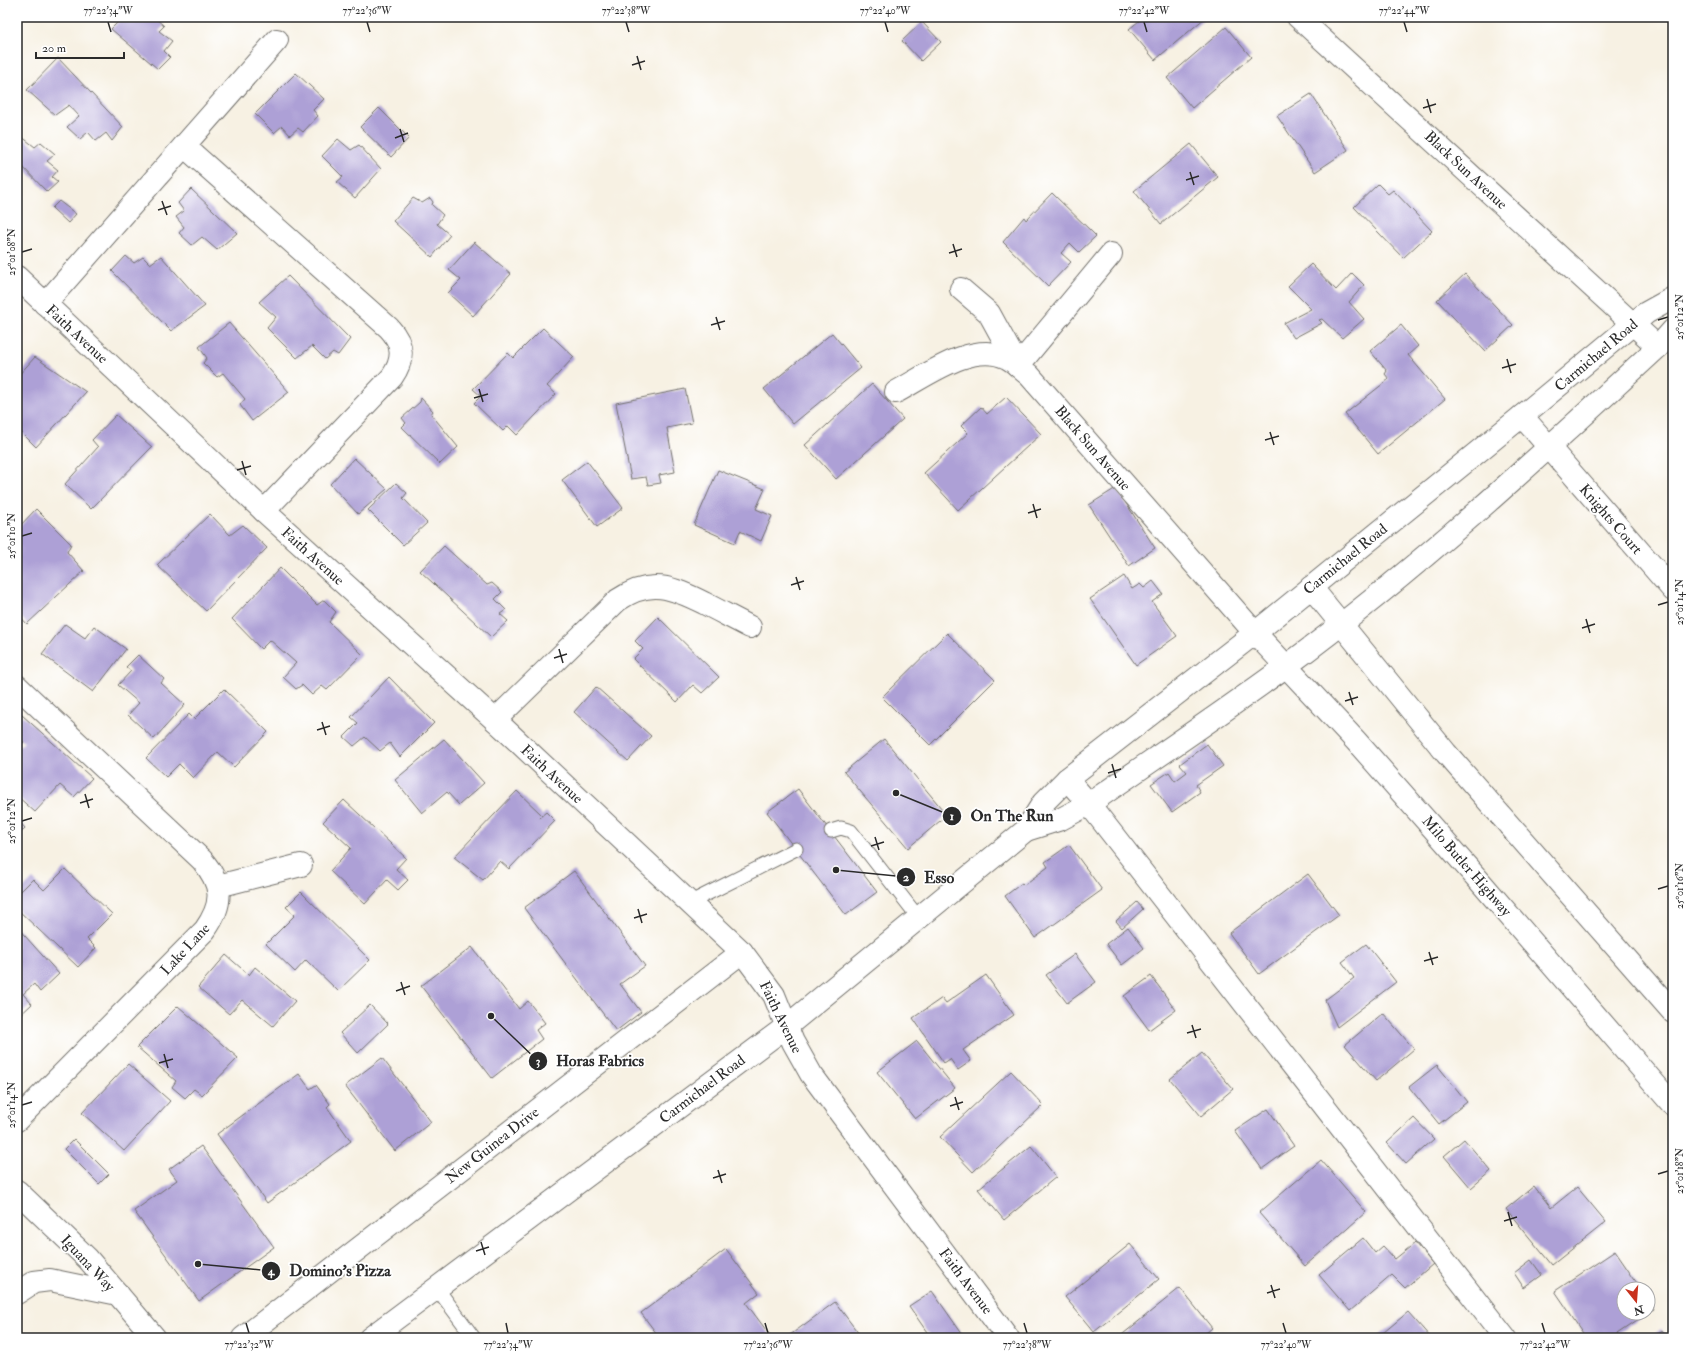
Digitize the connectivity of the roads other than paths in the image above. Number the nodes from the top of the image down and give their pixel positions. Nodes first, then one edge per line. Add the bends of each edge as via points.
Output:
1 (1298, 17) edge
2 (277, 40) dead end
3 (184, 146) junction
4 (1111, 254) dead end
5 (17, 277) edge
6 (961, 289) dead end
7 (1673, 298) edge
8 (45, 304) junction
9 (1633, 324) junction
10 (1673, 330) edge
11 (1658, 348) junction
12 (1018, 366) junction
13 (896, 392) dead end
14 (1522, 416) junction
15 (1549, 447) junction
16 (264, 511) junction
17 (1311, 587) junction
18 (1673, 590) edge
19 (1341, 623) junction
20 (750, 627) dead end
21 (1255, 633) junction
22 (1285, 667) junction
23 (17, 686) edge
24 (495, 720) junction
25 (1067, 778) junction
26 (1090, 804) junction
27 (1026, 830) junction
28 (831, 831) dead end
29 (796, 849) dead end
30 (301, 865) dead end
31 (218, 886) junction
32 (690, 903) junction
33 (918, 917) junction
34 (742, 952) junction
35 (1673, 1012) edge
36 (787, 1026) junction
37 (1673, 1105) edge
38 (17, 1120) edge
39 (17, 1191) edge
40 (436, 1287) junction
41 (17, 1293) edge
42 (118, 1294) junction
43 (156, 1338) edge
44 (243, 1338) edge
45 (370, 1338) edge
46 (474, 1338) edge
47 (1008, 1338) edge
48 (1505, 1338) edge

1 - 9 street, Black Sun Avenue
2 - 3 street
3 - 8 street
3 - 16 street via 389,328 396,335 401,351 400,364 392,377
4 - 12 street
5 - 8 street, Faith Avenue
6 - 12 street via 989,313
7 - 9 street, Carmichael Road via 1646,313
8 - 16 street, Faith Avenue
9 - 11 street, Black Sun Avenue
9 - 14 street, Carmichael Road
10 - 11 street, Carmichael Road
11 - 15 street, Carmichael Road
12 - 13 street, Black Sun Avenue via 1002,356 974,353
12 - 21 street, Black Sun Avenue
14 - 15 street, Knights Court
14 - 17 street, Carmichael Road
15 - 18 street, Knights Court
15 - 19 street, Carmichael Road via 1418,561
16 - 24 street, Faith Avenue
17 - 19 street
17 - 21 street, Carmichael Road
19 - 22 street, Carmichael Road
19 - 35 street via 1446,753
20 - 24 street via 673,588 649,587 629,593 618,600
21 - 22 street, Milo Butler Highway
21 - 25 street, Carmichael Road
22 - 26 street, Carmichael Road
22 - 37 street, Milo Butler Highway via 1356,741
23 - 31 street, Lake Lane via 192,850 211,870
24 - 32 street, Faith Avenue
25 - 26 street
25 - 27 street, Carmichael Road via 1042,803
26 - 27 street, Carmichael Road via 1061,820
26 - 48 street
27 - 33 street, Carmichael Road
28 - 33 lane via 841,828 851,831
29 - 32 lane
30 - 31 street
31 - 38 street, Lake Lane via 218,904 205,930
32 - 34 street, Faith Avenue
33 - 36 street, Carmichael Road
34 - 36 street, Faith Avenue via 774,995
34 - 44 street, New Guinea Drive
36 - 40 street, Carmichael Road
36 - 47 street, Faith Avenue via 811,1074
39 - 42 street, Iguana Way via 88,1259
40 - 45 street, Carmichael Road
40 - 46 lane
41 - 42 street via 34,1282 50,1280
42 - 43 street, Iguana Way

